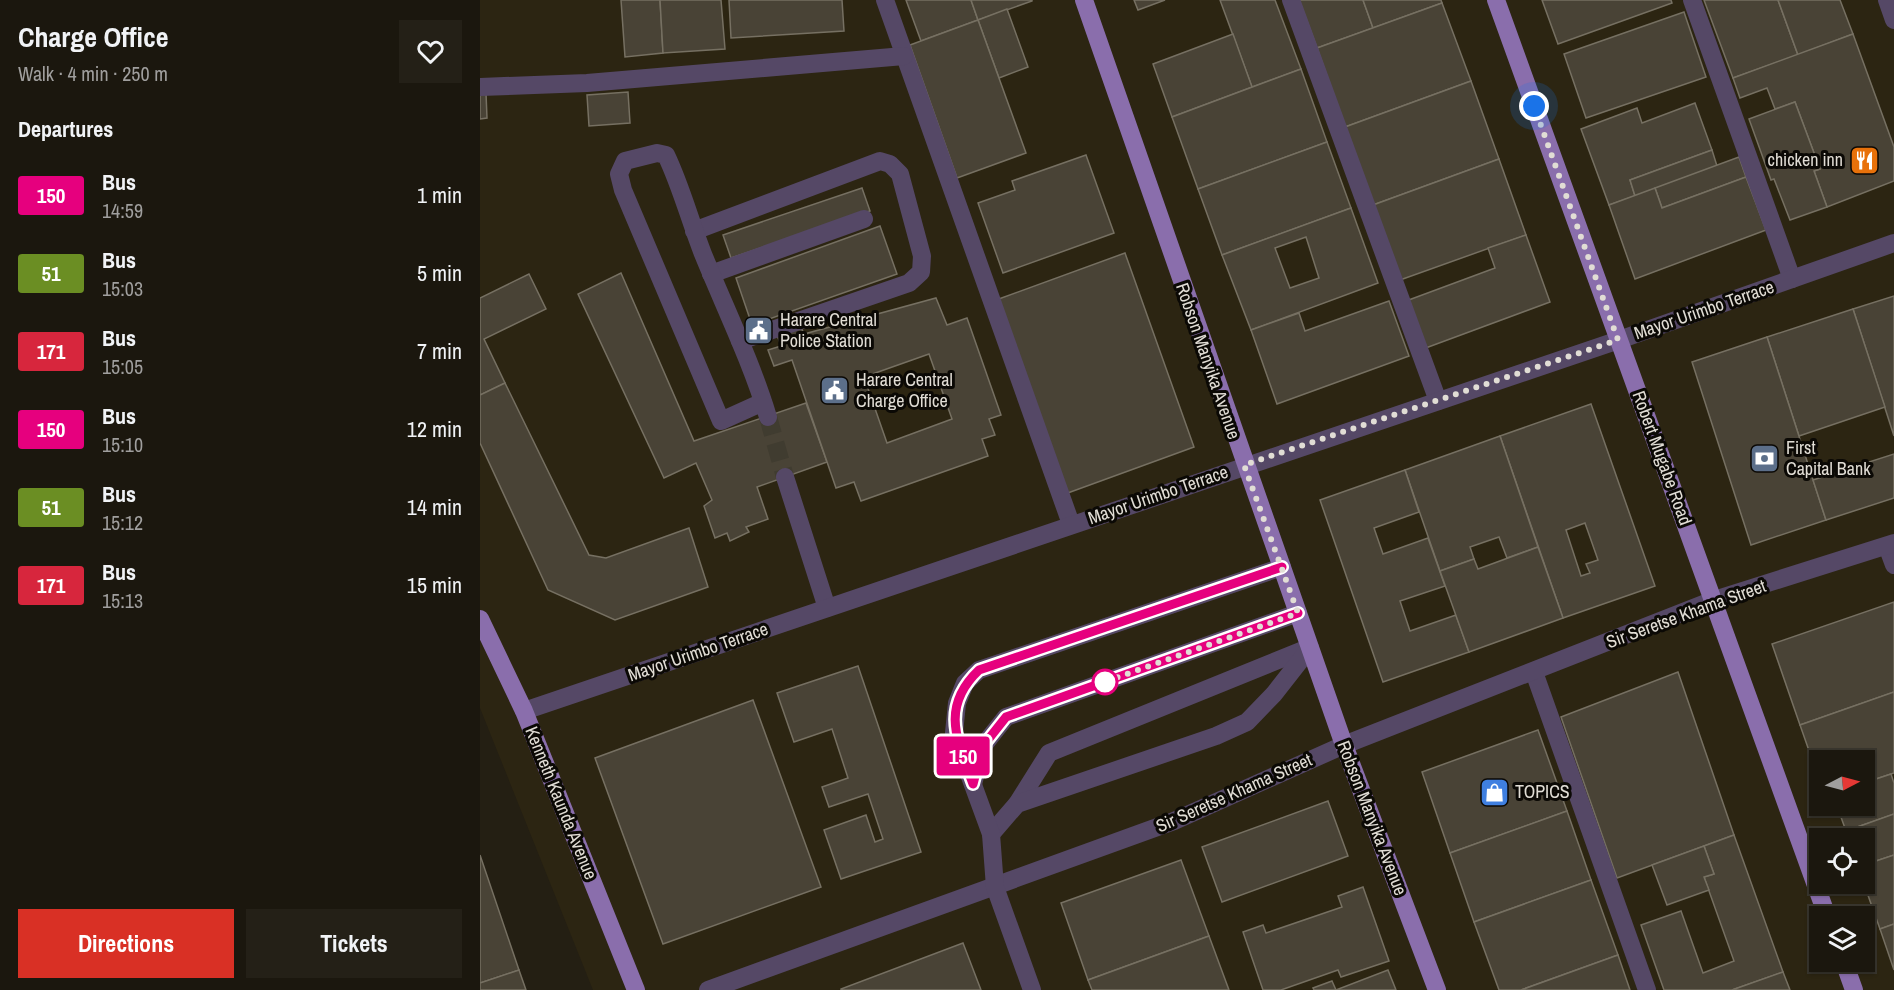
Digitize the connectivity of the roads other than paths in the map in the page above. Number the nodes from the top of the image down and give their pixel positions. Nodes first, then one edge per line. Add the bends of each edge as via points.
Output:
1 (885, 0) edge
2 (1084, 0) edge
3 (1291, 0) edge
4 (1496, 0) edge
5 (1692, 0) edge
6 (1887, 0) edge
7 (1894, 20) edge
8 (904, 56) junction
9 (480, 87) edge
10 (864, 219) dead end
11 (694, 231) junction
12 (1894, 243) edge
13 (711, 274) junction
14 (1792, 279) junction
15 (1618, 340) junction
16 (740, 341) junction
17 (1438, 401) junction
18 (1244, 465) junction
19 (785, 477) tunnel mouth
20 (1071, 524) junction
21 (1890, 544) edge
22 (1894, 565) edge
23 (1282, 567) junction
24 (1714, 600) junction
25 (827, 608) junction
26 (1298, 613) junction
27 (480, 618) edge
28 (1310, 648) junction
29 (1534, 672) junction
30 (524, 711) junction
31 (1344, 745) junction
32 (973, 784) junction
33 (1017, 804) junction
34 (991, 834) junction
35 (995, 887) junction
36 (1823, 906) edge
37 (1848, 972) edge
38 (636, 990) edge
39 (708, 990) edge
40 (1032, 990) edge
41 (1437, 990) edge
42 (1647, 990) edge
43 (1854, 990) edge

1 - 8 street
2 - 18 main road, Robson Manyika Avenue
3 - 17 street
4 - 15 main road, Robert Mugabe Road
5 - 14 street
6 - 7 street
8 - 9 street via 587,83
8 - 20 street
10 - 13 street
11 - 13 street
11 - 16 street via 880,161 900,174 922,256 921,272 909,283
11 - 16 street via 666,155 657,153 625,161 619,174 623,190 722,420 765,409
12 - 14 street, Mayor Urimbo Terrace
13 - 16 street
14 - 15 street, Mayor Urimbo Terrace
15 - 17 street, Mayor Urimbo Terrace
15 - 24 main road, Robert Mugabe Road
17 - 18 street, Mayor Urimbo Terrace
18 - 20 street, Mayor Urimbo Terrace
18 - 23 main road, Robson Manyika Avenue
19 - 25 street
20 - 25 street, Mayor Urimbo Terrace
21 - 22 street
21 - 24 street, Sir Seretse Khama Street
23 - 26 main road, Robson Manyika Avenue
23 - 32 street via 979,670 965,683 957,703 954,733
24 - 29 street, Sir Seretse Khama Street
24 - 36 main road, Robert Mugabe Road
25 - 30 street, Mayor Urimbo Terrace
26 - 28 main road, Robson Manyika Avenue
26 - 32 street via 1006,717 983,746
27 - 30 main road, Kenneth Kaunda Avenue
28 - 31 main road, Robson Manyika Avenue
28 - 33 street via 1247,722
28 - 33 street via 1048,753
29 - 31 street, Sir Seretse Khama Street
29 - 42 street
30 - 38 main road, Kenneth Kaunda Avenue
31 - 35 street, Sir Seretse Khama Street via 1174,821
31 - 41 main road, Robson Manyika Avenue
32 - 34 street
33 - 34 street
34 - 35 street
35 - 39 street, Sir Seretse Khama Street
35 - 40 street
37 - 43 main road

